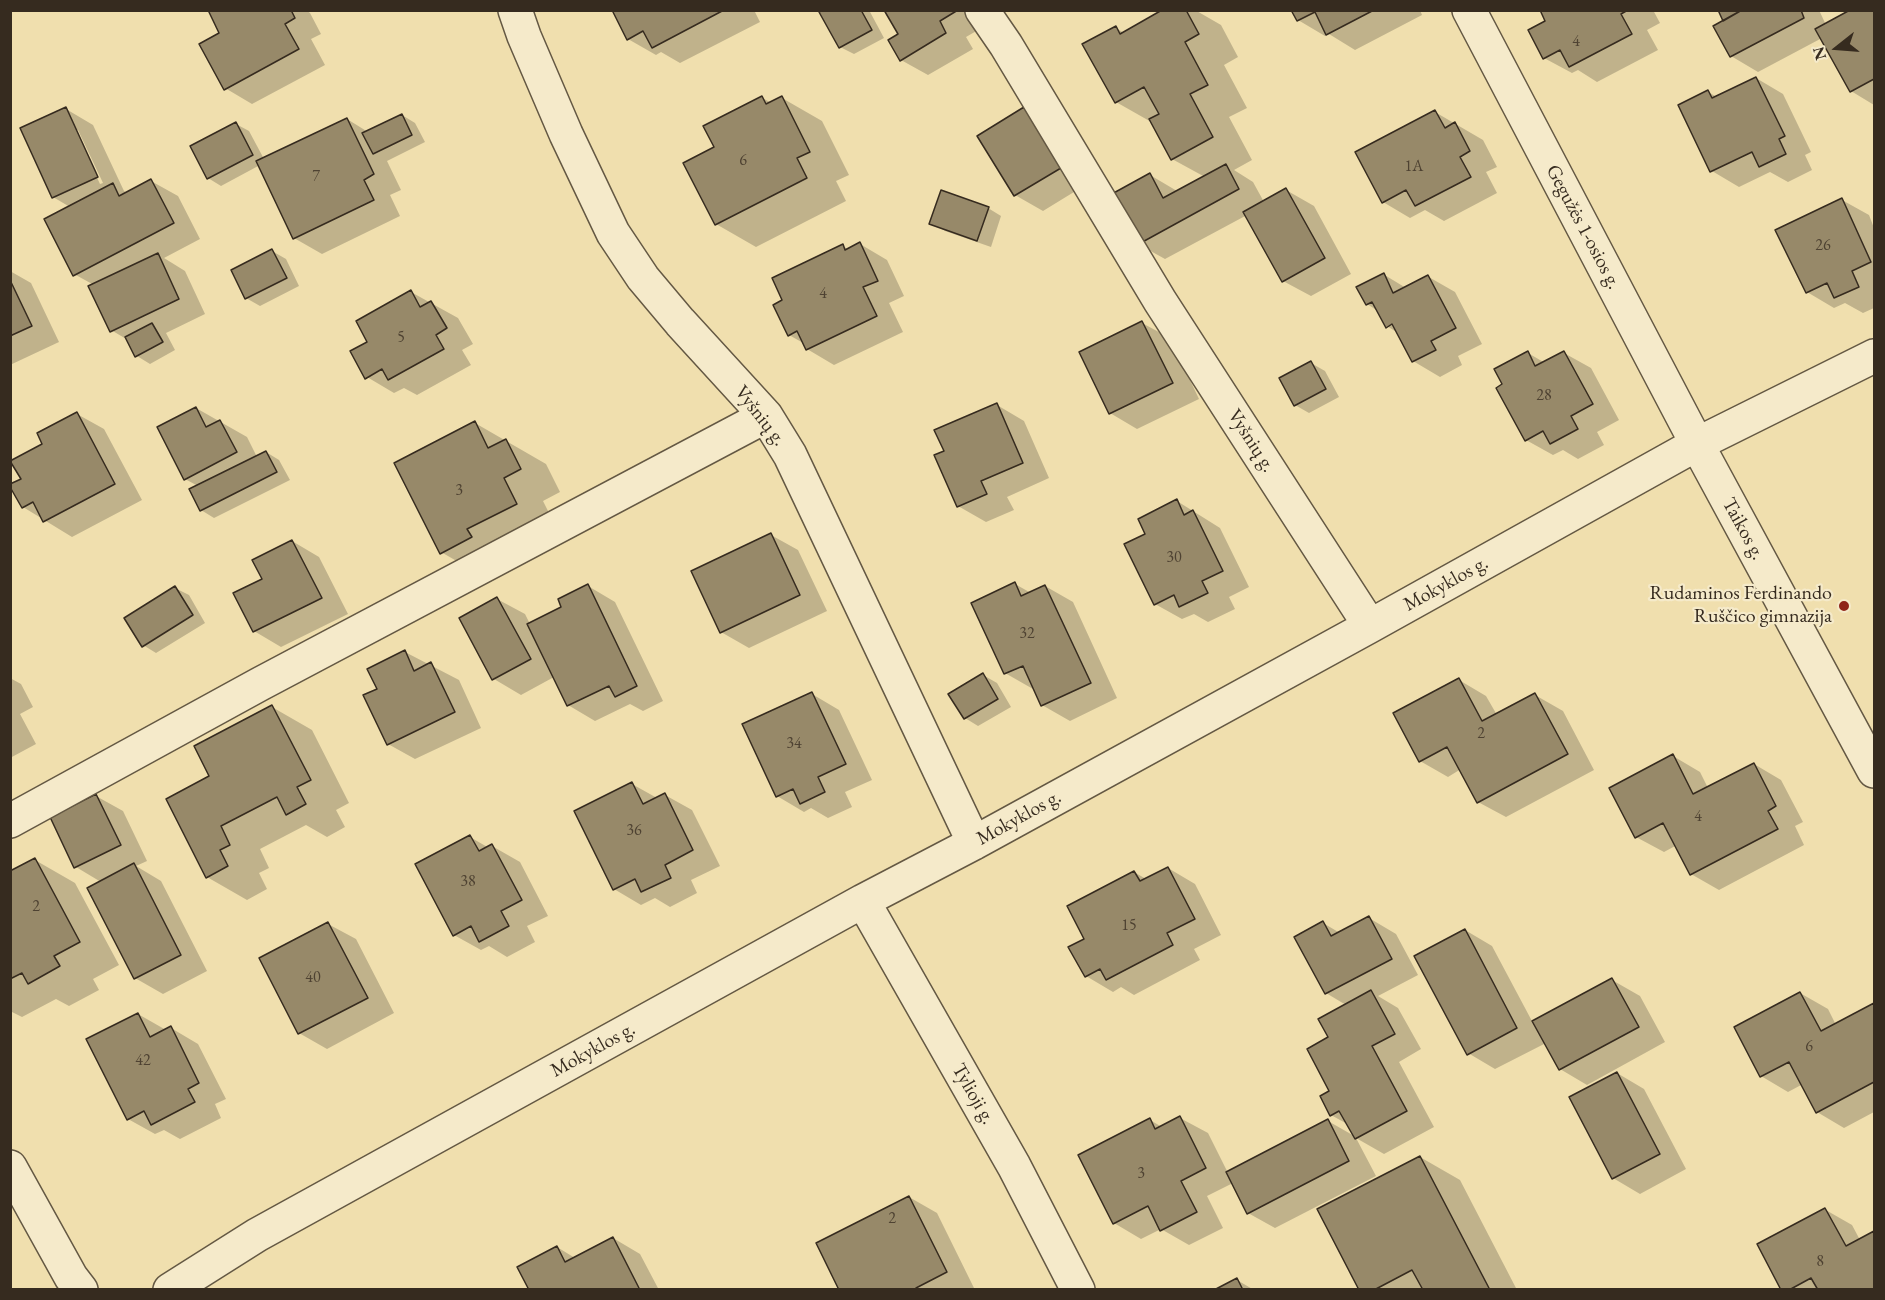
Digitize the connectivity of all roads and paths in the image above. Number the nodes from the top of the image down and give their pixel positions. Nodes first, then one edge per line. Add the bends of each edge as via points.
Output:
1 (515, 10) edge
2 (982, 10) edge
3 (1469, 10) edge
4 (1875, 356) edge
5 (766, 416) junction
6 (1697, 444) junction
7 (1370, 626) junction
8 (1875, 771) edge
9 (10, 821) edge
10 (974, 843) junction
11 (863, 901) junction
12 (10, 1167) edge
13 (81, 1290) edge
14 (170, 1290) edge
15 (1078, 1290) edge

1 - 5 street, Vyšnių g. via 566,134 613,232 680,322
2 - 7 street, Vyšnių g. via 1160,301
3 - 6 street, Gegužės 1-osios g.
4 - 6 street, Mokyklos g.
5 - 9 street
5 - 10 street, Vyšnių g. via 790,455
6 - 7 street, Mokyklos g.
6 - 8 street, Taikos g.
7 - 10 street, Mokyklos g.
10 - 11 street, Mokyklos g.
11 - 14 street, Mokyklos g. via 257,1235
11 - 15 street, Tylioji g. via 1014,1166
12 - 13 street

